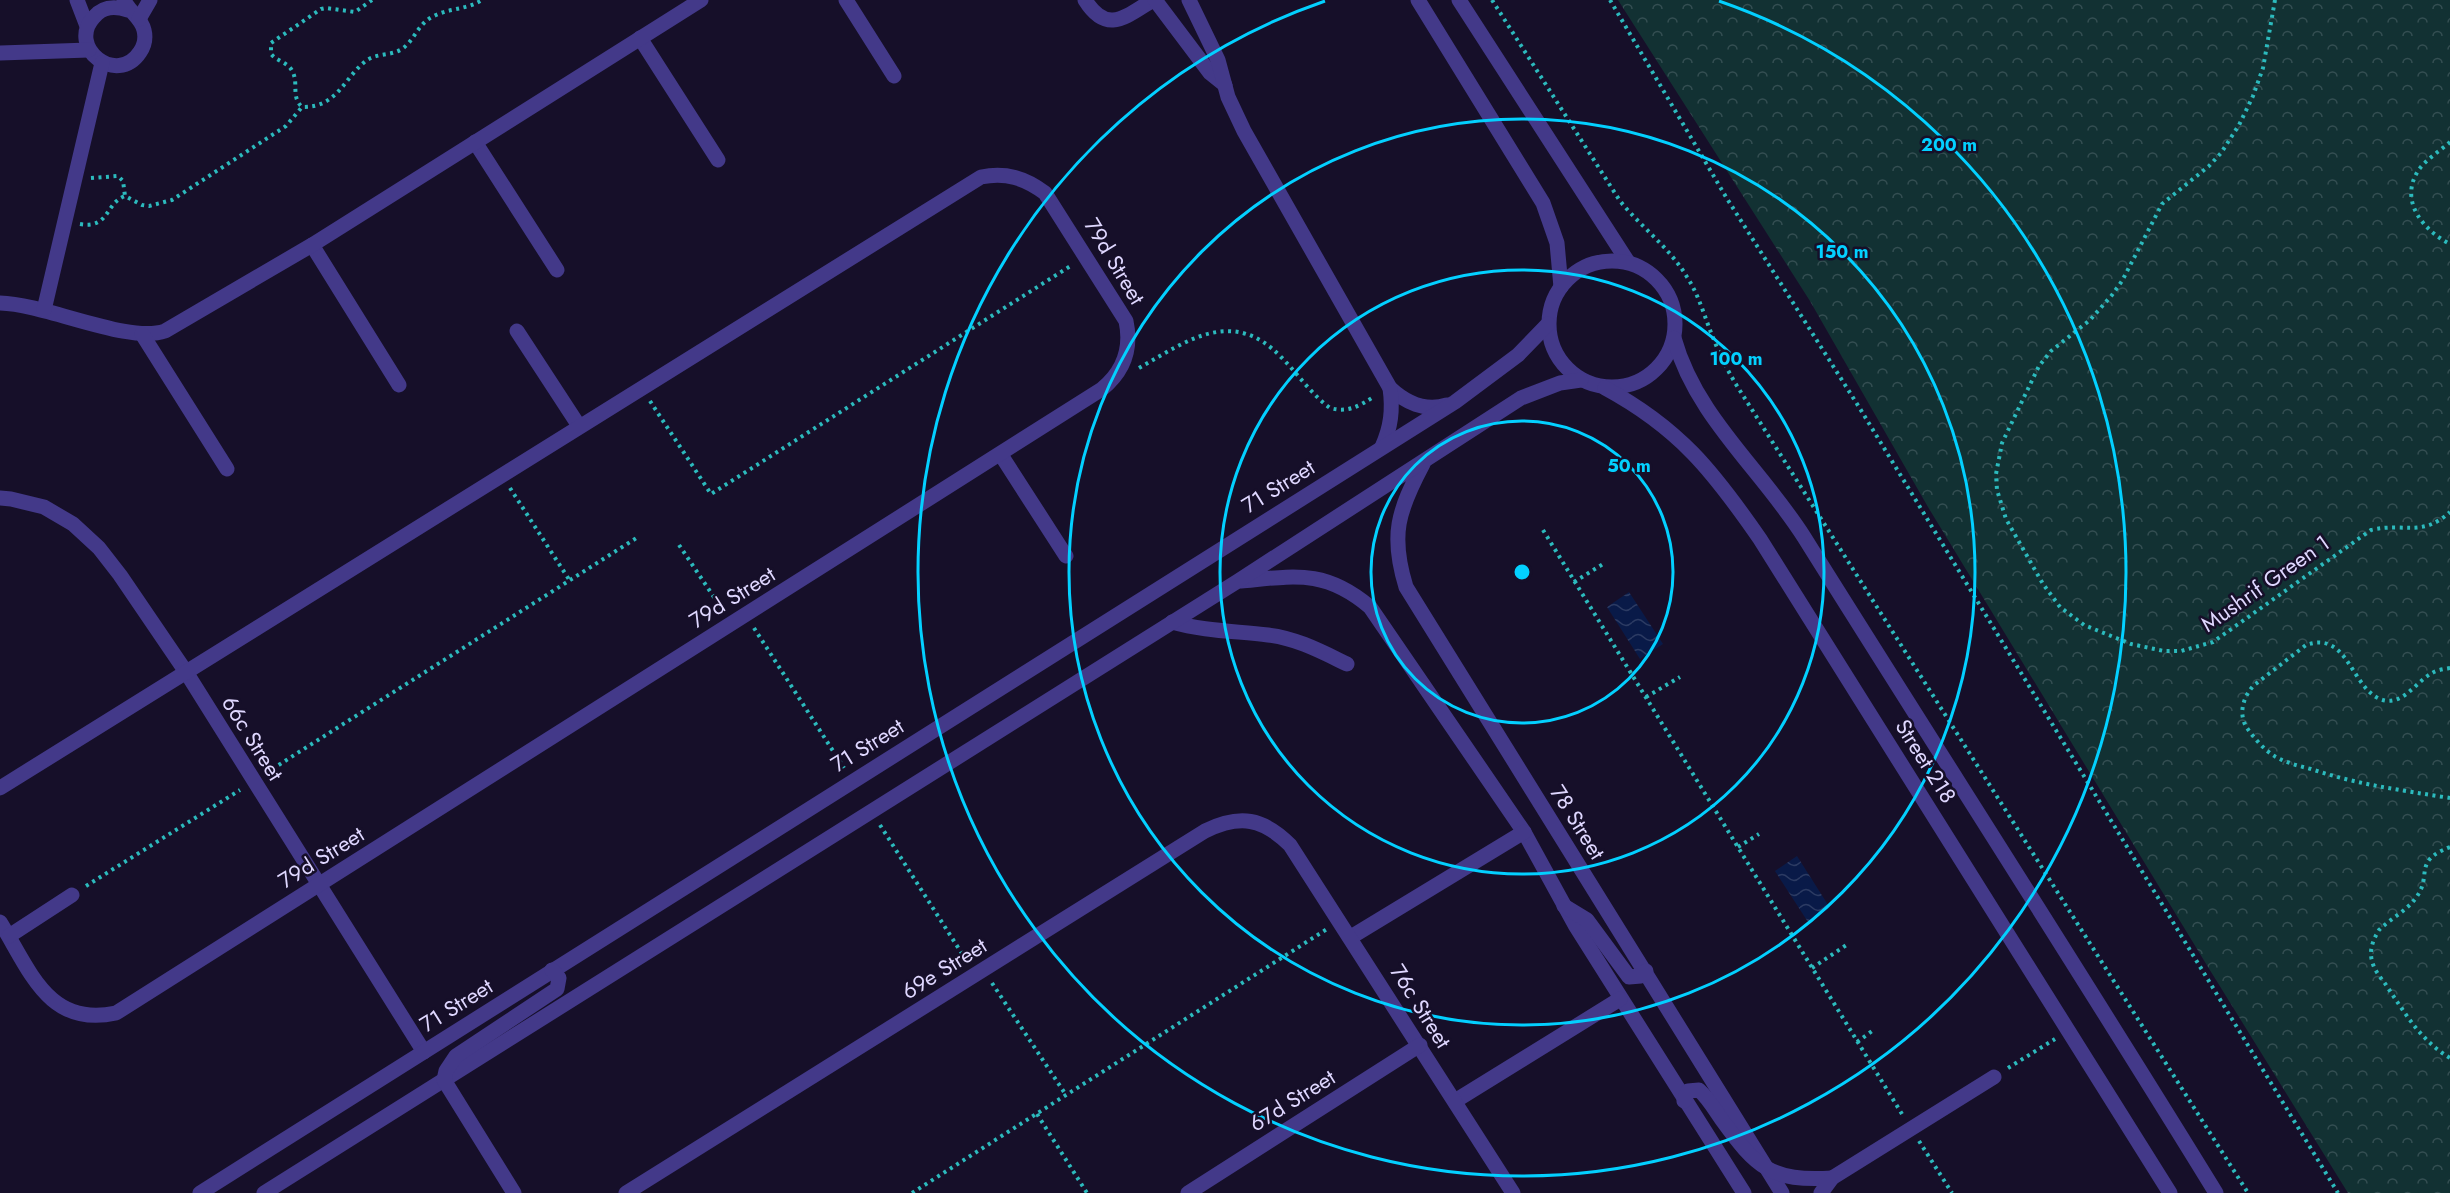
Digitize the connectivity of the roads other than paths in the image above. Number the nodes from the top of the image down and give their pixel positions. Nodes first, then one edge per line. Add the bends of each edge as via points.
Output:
1 (77, 0) edge
2 (150, 0) edge
3 (701, 0) edge
4 (846, 0) edge
5 (1085, 0) edge
6 (1154, 0) edge
7 (1189, 0) edge
8 (1418, 0) edge
9 (1460, 0) edge
10 (94, 6) edge
11 (130, 10) edge
12 (87, 27) junction
13 (640, 38) junction
14 (88, 50) junction
15 (0, 52) edge
16 (102, 63) junction
17 (894, 76) dead end
18 (1224, 85) junction
19 (475, 142) junction
20 (718, 160) dead end
21 (312, 245) junction
22 (1628, 262) junction
23 (557, 270) dead end
24 (1561, 287) junction
25 (0, 303) edge
26 (44, 310) junction
27 (1548, 324) junction
28 (517, 332) dead end
29 (142, 334) junction
30 (1674, 338) junction
31 (1581, 380) junction
32 (399, 385) dead end
33 (1605, 387) junction
34 (1390, 388) junction
35 (1455, 402) junction
36 (579, 426) junction
37 (1382, 447) junction
38 (1001, 455) junction
39 (1424, 462) junction
40 (227, 469) dead end
41 (0, 498) edge
42 (1066, 556) dead end
43 (1238, 581) junction
44 (1172, 622) junction
45 (1347, 664) dead end
46 (186, 672) junction
47 (0, 788) edge
48 (1524, 832) junction
49 (1290, 845) joint
50 (320, 884) junction
51 (72, 895) road end
52 (1564, 906) junction
53 (0, 922) edge
54 (9, 936) junction
55 (1351, 937) junction
56 (552, 970) junction
57 (1646, 971) junction
58 (1620, 999) junction
59 (1420, 1045) junction
60 (424, 1052) junction
61 (1994, 1077) road end
62 (444, 1080) junction
63 (1455, 1101) junction
64 (1684, 1101) junction
65 (1767, 1170) junction
66 (1832, 1178) junction
67 (1742, 1192) edge
68 (200, 1193) edge
69 (264, 1193) edge
70 (514, 1193) edge
71 (626, 1193) edge
72 (1188, 1193) edge
73 (1513, 1193) edge
74 (1782, 1193) edge
75 (1821, 1193) edge
76 (2170, 1193) edge
77 (2216, 1193) edge

1 - 12 street
2 - 11 street
3 - 13 street
4 - 17 street
5 - 6 street via 1096,16 1116,21
6 - 18 street via 1210,73
7 - 18 street via 1218,60
8 - 24 street via 1543,203 1557,243
9 - 22 street
10 - 11 street
10 - 12 street
11 - 16 street via 145,38 138,56 121,66
12 - 14 street
13 - 19 street
13 - 20 street
14 - 15 street
14 - 16 street
16 - 26 street
18 - 34 street via 1244,131
19 - 21 street
19 - 23 street
21 - 29 street via 172,327
21 - 32 street
22 - 24 street via 1591,264 1574,273
22 - 30 street via 1650,273 1666,290 1675,313
24 - 27 street
25 - 26 street
26 - 29 street
27 - 31 street via 1557,356
27 - 35 street, 71 Street via 1509,362
28 - 36 street
29 - 40 street
30 - 33 street via 1654,372 1632,385
30 - 77 street via 1701,401 1793,520
31 - 33 street
31 - 39 street via 1560,383 1521,398
33 - 76 street, Street 218 via 1678,436 1739,508
34 - 35 street via 1426,407
34 - 37 street via 1391,424
35 - 37 street, 71 Street
36 - 38 street, 79d Street via 981,177 1004,175 1026,180 1052,202 1126,321 1129,343 1124,364 1111,382
36 - 46 street, 79d Street
37 - 56 street, 71 Street
38 - 42 street
38 - 50 street, 79d Street
39 - 43 street
39 - 57 street, 78 Street via 1398,519 1396,542 1406,587
41 - 46 street, 66c Street via 44,507 73,524 99,548
43 - 44 street
43 - 48 street via 1307,577 1352,592 1370,607
44 - 45 street via 1197,629 1270,635
44 - 62 street
46 - 47 street, 79d Street
46 - 50 street, 66c Street
48 - 52 street
48 - 55 street
49 - 55 street, 76c Street
49 - 71 street, 69e Street via 1260,823 1241,820 1205,831
50 - 54 street, 79d Street via 132,1005 98,1017 81,1016 50,998
50 - 60 street, 66c Street
51 - 54 street
52 - 57 street via 1587,920 1629,977 1641,976
52 - 58 street
53 - 54 street, 79d Street
55 - 59 street, 76c Street
56 - 60 street, 71 Street
56 - 62 street via 559,978 557,989 456,1056
57 - 65 street, 78 Street
58 - 63 street
58 - 64 street
59 - 63 street, 76c Street
59 - 72 street, 67d Street
60 - 68 street, 71 Street
61 - 66 street
62 - 69 street
62 - 70 street
63 - 73 street, 76c Street
64 - 65 street via 1688,1091 1699,1090 1745,1150
64 - 67 street
65 - 66 street via 1788,1177
65 - 74 street, 78 Street
66 - 75 street

